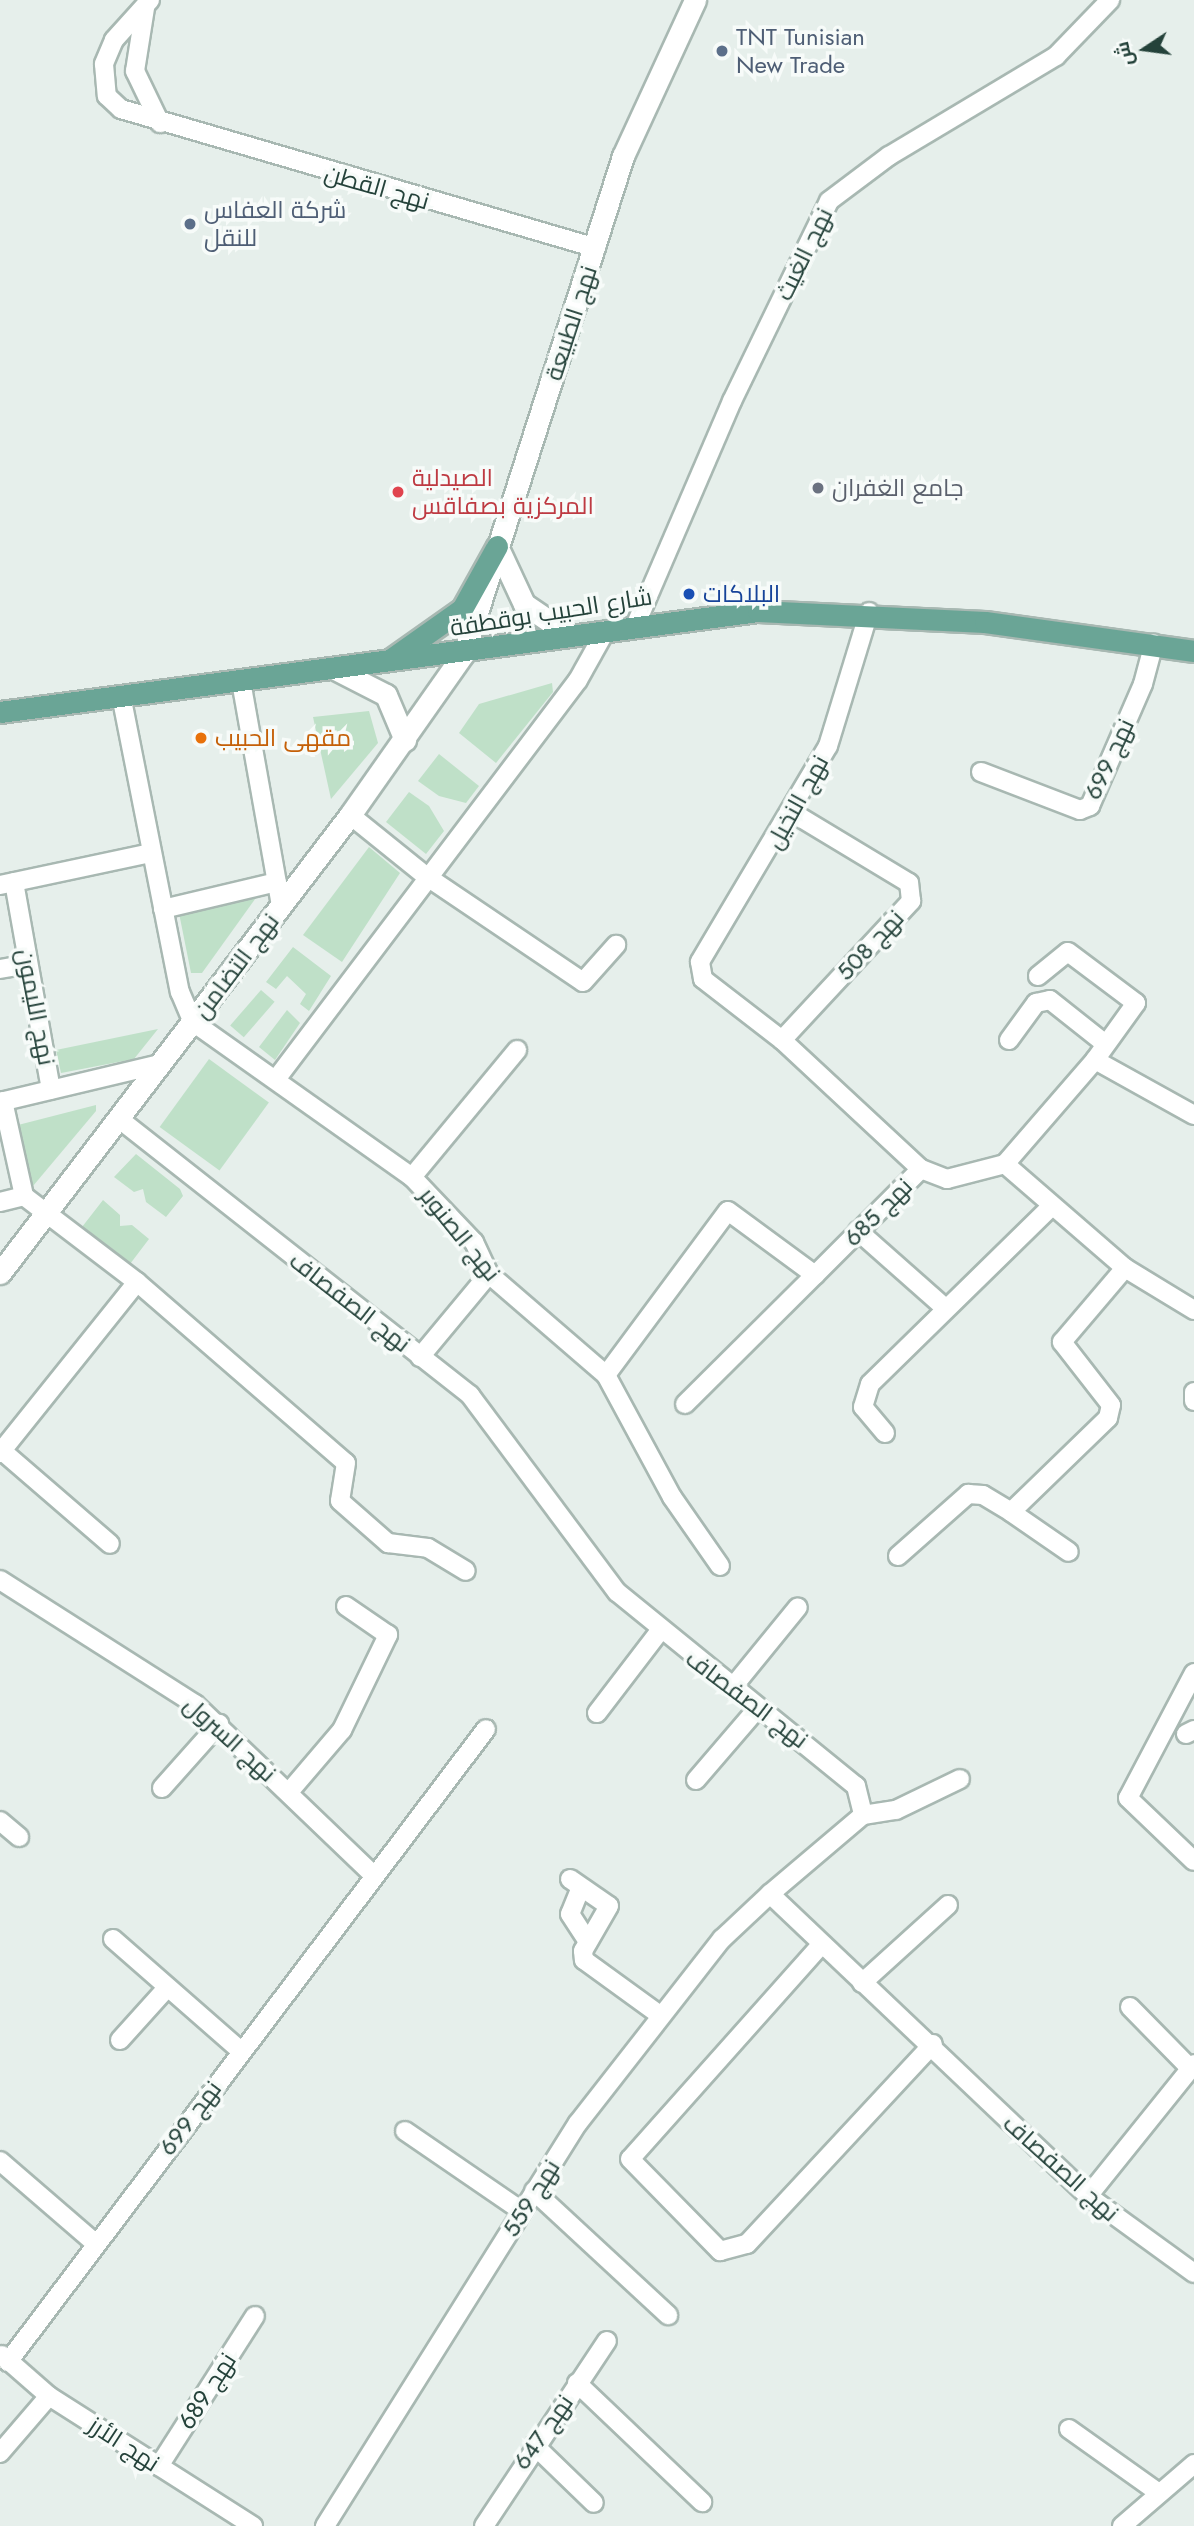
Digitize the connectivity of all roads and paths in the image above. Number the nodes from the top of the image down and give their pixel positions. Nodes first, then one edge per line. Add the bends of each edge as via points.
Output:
1 (695, 0) edge
2 (1110, 0) edge
3 (149, 2) edge
4 (160, 123) junction
5 (596, 248) junction
6 (497, 547) junction
7 (869, 612) junction
8 (636, 624) junction
9 (606, 630) junction
10 (571, 636) junction
11 (1154, 643) junction
12 (1194, 651) edge
13 (464, 653) junction
14 (383, 664) junction
15 (335, 669) junction
16 (241, 681) junction
17 (121, 695) junction
18 (0, 712) edge
19 (405, 740) junction
20 (981, 772) dead end
21 (793, 813) junction
22 (350, 815) junction
23 (151, 853) junction
24 (426, 876) junction
25 (277, 881) junction
26 (7, 883) edge
27 (281, 906) junction
28 (163, 909) junction
29 (616, 945) dead end
30 (27, 964) junction
31 (0, 969) edge
32 (1038, 976) dead end
33 (193, 1022) junction
34 (782, 1040) junction
35 (1009, 1040) dead end
36 (1103, 1042) junction
37 (516, 1050) dead end
38 (1095, 1060) junction
39 (160, 1063) junction
40 (278, 1078) junction
41 (51, 1090) junction
42 (2, 1102) edge
43 (1194, 1115) edge
44 (118, 1118) junction
45 (1005, 1164) junction
46 (920, 1169) junction
47 (412, 1177) junction
48 (24, 1196) junction
49 (0, 1202) edge
50 (1051, 1207) junction
51 (47, 1214) junction
52 (858, 1231) junction
53 (1125, 1268) junction
54 (0, 1273) edge
55 (489, 1274) junction
56 (815, 1275) junction
57 (138, 1282) junction
58 (945, 1308) junction
59 (1194, 1310) edge
60 (420, 1357) junction
61 (606, 1375) junction
62 (1194, 1392) edge
63 (1194, 1401) edge
64 (685, 1404) dead end
65 (886, 1433) dead end
66 (1, 1451) edge
67 (1011, 1512) junction
68 (110, 1544) dead end
69 (1069, 1552) dead end
70 (898, 1556) dead end
71 (720, 1566) dead end
72 (466, 1571) dead end
73 (0, 1580) edge
74 (346, 1606) dead end
75 (797, 1607) dead end
76 (659, 1632) junction
77 (1194, 1673) edge
78 (732, 1688) junction
79 (758, 1708) junction
80 (597, 1713) dead end
81 (219, 1724) junction
82 (486, 1729) dead end
83 (960, 1779) dead end
84 (696, 1780) dead end
85 (162, 1788) dead end
86 (289, 1792) junction
87 (863, 1815) junction
88 (0, 1821) edge
89 (19, 1837) dead end
90 (1194, 1861) edge
91 (372, 1874) junction
92 (770, 1894) junction
93 (948, 1905) dead end
94 (113, 1939) dead end
95 (588, 1942) junction
96 (820, 1946) junction
97 (862, 1983) junction
98 (166, 1989) junction
99 (1130, 2007) dead end
100 (661, 2016) junction
101 (120, 2040) dead end
102 (933, 2044) junction
103 (241, 2051) junction
104 (1192, 2066) edge
105 (405, 2131) dead end
106 (0, 2161) edge
107 (534, 2191) junction
108 (1088, 2196) junction
109 (522, 2211) junction
110 (96, 2244) junction
111 (1194, 2273) edge
112 (668, 2315) dead end
113 (255, 2316) dead end
114 (607, 2341) dead end
115 (4, 2358) edge
116 (577, 2384) junction
117 (49, 2396) junction
118 (1069, 2429) dead end
119 (534, 2445) junction
120 (0, 2453) edge
121 (1194, 2464) edge
122 (159, 2466) junction
123 (1159, 2493) junction
124 (702, 2502) dead end
125 (594, 2503) dead end
126 (253, 2526) edge
127 (325, 2526) edge
128 (484, 2526) edge
129 (1122, 2526) edge

1 - 5 street, نهج الطبيعة via 643,104
2 - 8 street, نهج الغيث via 1056,56 889,156 829,201 732,401
3 - 4 street, نهج القطن via 135,41 135,71
3 - 4 street, نهج القطن via 114,40 103,80 107,96 121,109
4 - 5 street, نهج القطن
5 - 6 street, نهج الطبيعة
6 - 10 street via 524,604
6 - 13 street, نهج الطبيعة
6 - 14 main road via 462,609
7 - 8 main road, شارع الحبيب بوقطفة via 758,611
7 - 11 main road, شارع الحبيب بوقطفة
7 - 21 street, نهج النخيل via 828,746
8 - 9 main road, شارع الحبيب بوقطفة
9 - 10 main road, شارع الحبيب بوقطفة
9 - 24 street via 578,680
10 - 13 main road, شارع الحبيب بوقطفة
11 - 12 main road, شارع الحبيب بوقطفة
11 - 20 street, نهج 699 via 1143,684 1090,806 1080,810
13 - 14 main road, شارع الحبيب بوقطفة
13 - 19 street, نهج التضامن
14 - 15 main road, شارع الحبيب بوقطفة
15 - 16 main road, شارع الحبيب بوقطفة
15 - 19 street via 386,695
16 - 17 main road, شارع الحبيب بوقطفة
16 - 25 street
17 - 18 main road, شارع الحبيب بوقطفة
17 - 23 street
19 - 22 street, نهج التضامن
21 - 34 street, نهج النخيل via 700,962 703,979
21 - 34 street, نهج 508 via 909,883 911,901
22 - 24 street
22 - 27 street, نهج التضامن
23 - 26 street
23 - 28 street
24 - 29 street via 583,982
24 - 40 street
25 - 27 street
25 - 28 street
26 - 30 street, نهج الليمون
27 - 33 street, نهج التضامن
28 - 33 street via 180,992
30 - 31 street
30 - 41 street, نهج الليمون
32 - 36 street via 1068,952 1136,1003
33 - 39 street, نهج التضامن
33 - 40 street, نهج الصنوبر
34 - 46 street
35 - 36 street via 1036,1003 1050,1000
36 - 38 street
37 - 47 street
38 - 43 street
38 - 45 street
39 - 41 street
39 - 44 street, نهج التضامن
40 - 47 street, نهج الصنوبر
41 - 42 street
42 - 48 street
44 - 51 street, نهج التضامن
44 - 60 street, نهج الصفصاف
45 - 46 street, نهج 685 via 947,1179
45 - 50 street
46 - 52 street, نهج 685
47 - 55 street, نهج الصنوبر via 474,1242
48 - 49 street
48 - 51 street
50 - 53 street
50 - 58 street
51 - 54 street, نهج التضامن
51 - 57 street
52 - 56 street, نهج 685
52 - 58 street
53 - 59 street
53 - 67 street via 1063,1334 1062,1342 1111,1405 1108,1418
55 - 60 street
55 - 61 street, نهج الصنوبر
56 - 61 street via 728,1212
56 - 64 street, نهج 685
57 - 66 street
57 - 72 street via 346,1462 340,1501 388,1544 428,1548
58 - 65 street via 870,1384 863,1406
60 - 76 street, نهج الصفصاف via 481,1406 602,1574
61 - 71 street, نهج الصنوبر via 672,1497
62 - 63 street
66 - 68 street
67 - 69 street
67 - 70 street via 983,1495 968,1494
73 - 81 street, نهج السرول
74 - 86 street via 388,1635 342,1730
75 - 78 street
76 - 78 street, نهج الصفصاف
76 - 80 street
77 - 90 street via 1128,1798
78 - 79 street, نهج الصفصاف
79 - 84 street
79 - 87 street, نهج الصفصاف via 856,1786
81 - 85 street
81 - 86 street, نهج السرول
82 - 91 street, نهج 699 via 438,1800
83 - 87 street via 896,1810
86 - 91 street, نهج السرول
87 - 92 street
88 - 89 street
91 - 103 street, نهج 699
92 - 96 street, نهج الصفصاف
92 - 100 street, نهج 559 via 747,1910
93 - 97 street
94 - 98 street
95 - 95 street via 609,1910 576,1883 570,1914
95 - 100 street via 584,1960
96 - 97 street, نهج الصفصاف
96 - 102 street via 630,2159 720,2251 747,2244
97 - 102 street, نهج الصفصاف
98 - 101 street
98 - 103 street
99 - 104 street
100 - 107 street, نهج 559
102 - 108 street, نهج الصفصاف
103 - 110 street, نهج 699
104 - 108 street
105 - 109 street
106 - 110 street
107 - 109 street, نهج 559
107 - 112 street
108 - 111 street, نهج الصفصاف
109 - 127 street, نهج 559
110 - 115 street, نهج 699
113 - 122 street, نهج 689
114 - 116 street, نهج 647
115 - 117 street, نهج الأرز
116 - 119 street, نهج 647
116 - 124 street
117 - 120 street
117 - 122 street, نهج الأرز
118 - 123 street
119 - 125 street
119 - 128 street, نهج 647
121 - 123 street
122 - 126 street, نهج الأرز
123 - 129 street

